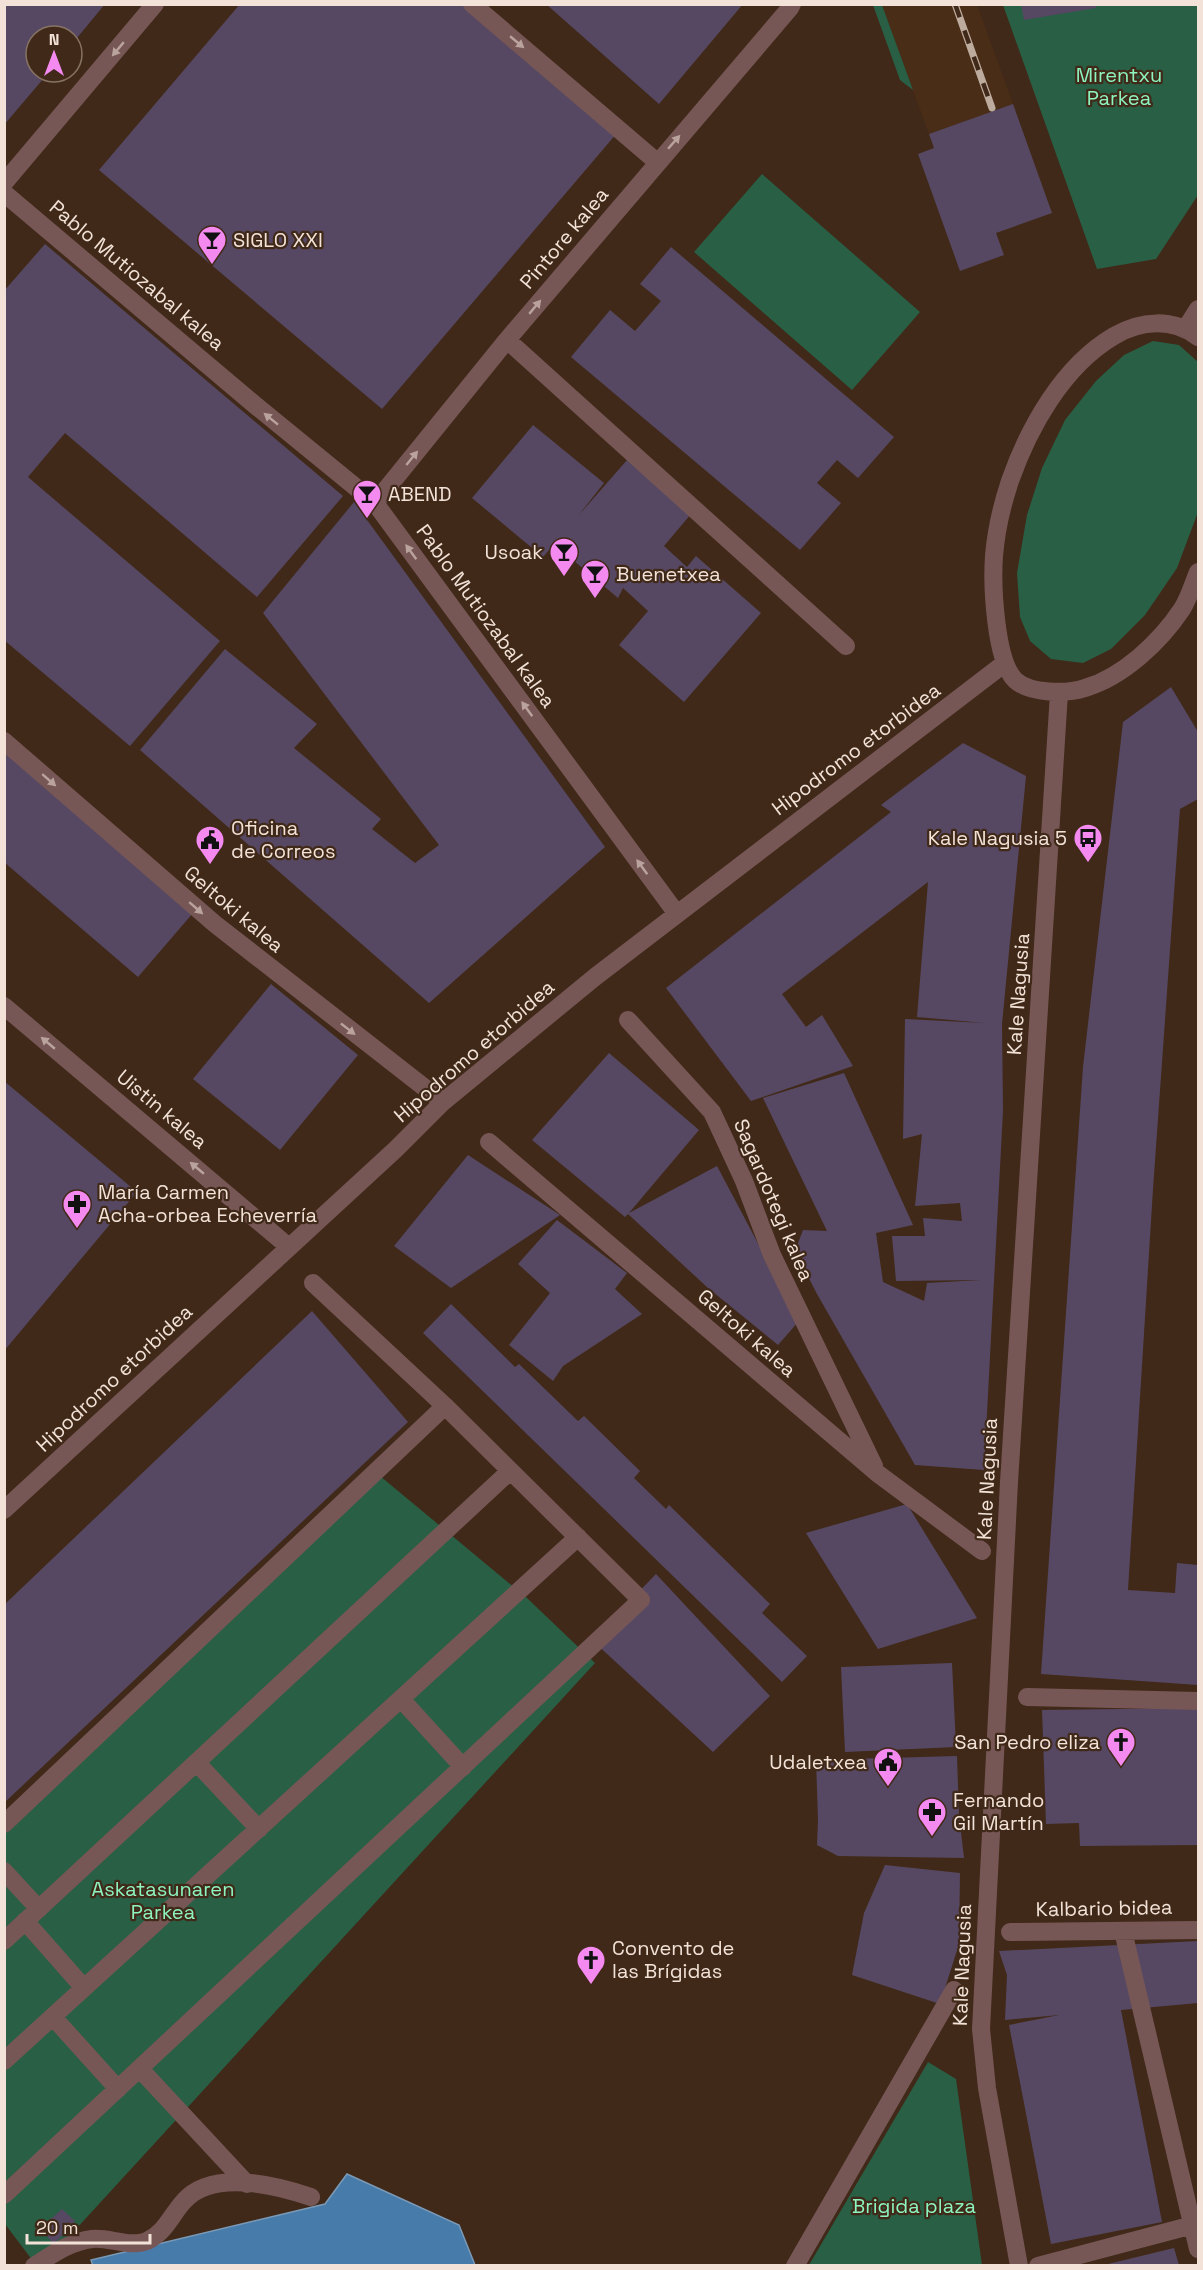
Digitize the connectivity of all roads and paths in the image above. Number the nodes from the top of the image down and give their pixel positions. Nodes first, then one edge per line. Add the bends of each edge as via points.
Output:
1 (155, 4) edge
2 (472, 4) edge
3 (792, 4) edge
4 (657, 162) junction
5 (4, 183) edge
6 (4, 193) edge
7 (1198, 309) edge
8 (1192, 333) edge
9 (507, 340) junction
10 (375, 503) junction
11 (1198, 572) edge
12 (846, 646) dead end
13 (1005, 663) junction
14 (1059, 693) junction
15 (4, 741) edge
16 (677, 914) junction
17 (4, 1006) edge
18 (628, 1020) dead end
19 (443, 1102) junction
20 (489, 1142) dead end
21 (289, 1247) junction
22 (313, 1283) dead end
23 (445, 1406) junction
24 (510, 1471) junction
25 (877, 1473) junction
26 (4, 1510) edge
27 (578, 1537) junction
28 (982, 1551) dead end
29 (1027, 1697) dead end
30 (401, 1699) junction
31 (1198, 1701) edge
32 (197, 1762) junction
33 (463, 1767) junction
34 (4, 1824) edge
35 (259, 1829) junction
36 (4, 1871) edge
37 (32, 1915) junction
38 (1198, 1930) edge
39 (1123, 1931) junction
40 (1010, 1932) dead end
41 (4, 1941) edge
42 (84, 1988) junction
43 (954, 1990) dead end
44 (53, 2017) junction
45 (4, 2061) edge
46 (140, 2069) junction
47 (118, 2089) junction
48 (247, 2184) junction
49 (4, 2195) edge
50 (311, 2197) dead end
51 (1193, 2225) junction
52 (1198, 2249) edge
53 (34, 2265) edge
54 (795, 2265) edge
55 (1018, 2265) edge
56 (1038, 2265) edge

1 -> 5 street
2 -> 4 street
4 -> 3 street, Pintore kalea
9 -> 4 street, Pintore kalea
10 -> 6 street, Pablo Mutiozabal kalea
7 - 8 street
8 - 13 street via 1157,322 1129,327 1100,344 1076,366 1047,404 1010,481 1000,516 994,557 998,636
10 -> 9 street, Pintore kalea
9 - 12 street
16 -> 10 street, Pablo Mutiozabal kalea
11 - 14 street via 1182,609 1148,650 1117,674 1093,686
13 - 14 street via 1016,681
13 - 16 street, Hipodromo etorbidea
14 - 55 street, Kale Nagusia via 1009,1482 981,2029 987,2088
15 -> 19 street, Geltoki kalea via 215,924
16 - 19 street, Hipodromo etorbidea
21 -> 17 street, Uistin kalea
18 - 25 street, Sagardotegi kalea via 712,1112 772,1255
19 - 21 street, Hipodromo etorbidea
20 - 25 street, Geltoki kalea
21 - 26 street, Hipodromo etorbidea
22 - 23 street
23 - 24 street
23 - 34 street
24 - 27 street
24 - 32 street
25 - 28 street, Geltoki kalea
27 - 30 street
27 - 33 street via 641,1600
29 - 31 street
30 - 33 street
30 - 35 street
32 - 35 street
32 - 37 street
33 - 46 street
35 - 42 street
36 - 37 street
37 - 41 street
37 - 42 street
38 - 39 street, Kalbario bidea
39 - 40 street, Kalbario bidea
39 - 51 street
42 - 44 street
43 - 54 street
44 - 45 street
44 - 47 street
46 - 47 street
46 - 48 street
47 - 49 street
48 - 50 street via 273,2186
48 - 53 street via 228,2182 201,2187 184,2200 165,2229 145,2242 94,2239 70,2244
51 - 52 street
51 - 56 street

